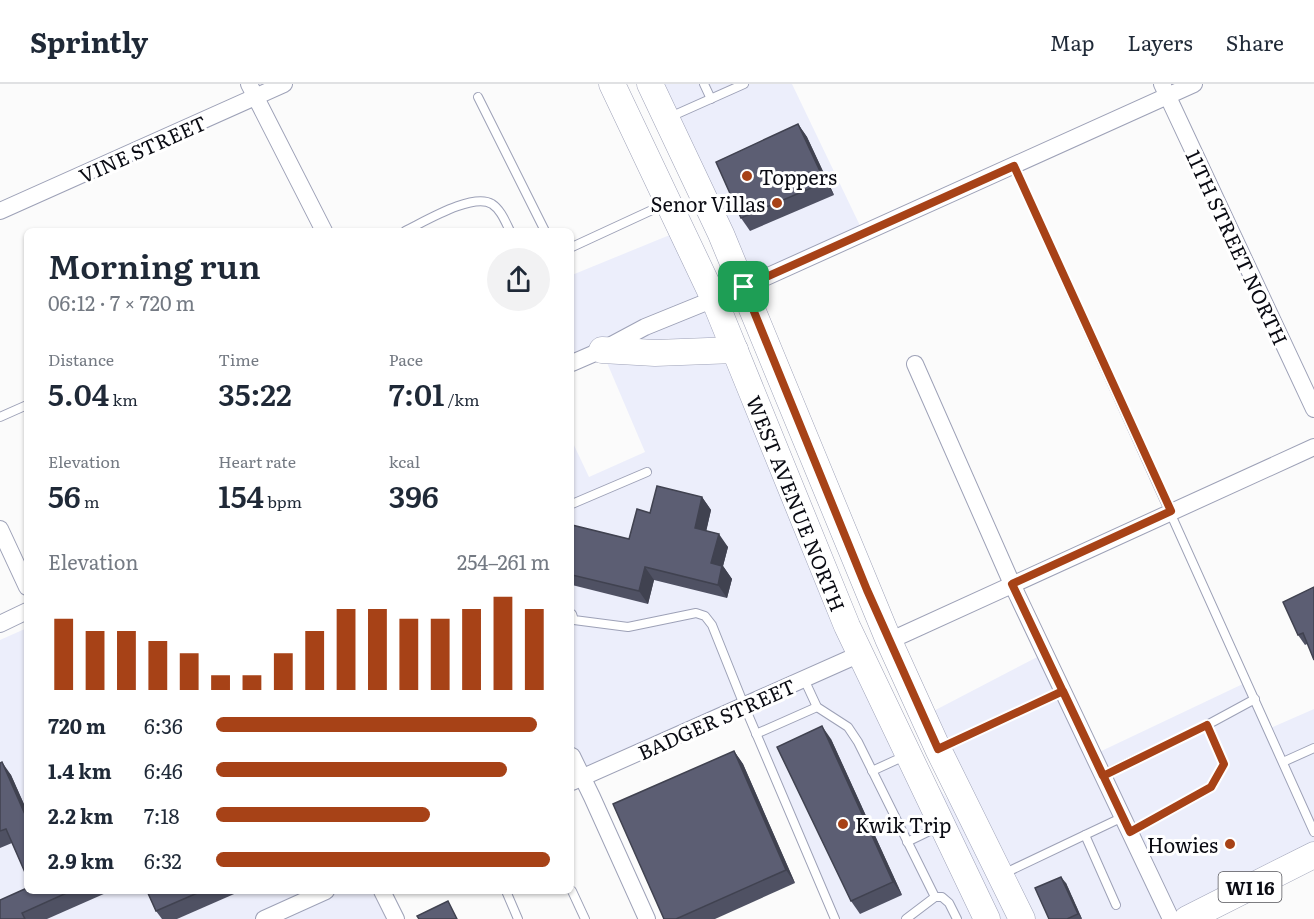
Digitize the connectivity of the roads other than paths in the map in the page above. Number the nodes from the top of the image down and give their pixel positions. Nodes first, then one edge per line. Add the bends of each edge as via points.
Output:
1 (284, 84) edge
2 (612, 84) edge
3 (650, 84) edge
4 (704, 84) edge
5 (744, 84) edge
6 (1194, 84) edge
7 (1164, 90) edge
8 (252, 91) edge
9 (478, 97) dead end
10 (711, 99) junction
11 (667, 119) junction
12 (1014, 166) junction
13 (668, 203) junction
14 (0, 211) edge
15 (322, 228) edge
16 (412, 228) edge
17 (508, 228) edge
18 (544, 228) edge
19 (574, 246) edge
20 (744, 287) junction
21 (714, 299) junction
22 (602, 350) junction
23 (735, 350) junction
24 (574, 362) edge
25 (915, 364) dead end
26 (24, 406) edge
27 (1314, 409) edge
28 (0, 417) edge
29 (1314, 447) edge
30 (647, 472) dead end
31 (574, 503) edge
32 (1171, 511) junction
33 (0, 529) edge
34 (24, 581) edge
35 (1012, 584) junction
36 (24, 612) edge
37 (574, 618) edge
38 (0, 624) edge
39 (890, 641) junction
40 (860, 654) junction
41 (804, 679) junction
42 (1063, 691) junction
43 (1255, 699) junction
44 (744, 705) junction
45 (817, 706) junction
46 (1207, 725) junction
47 (756, 734) junction
48 (1314, 748) edge
49 (938, 749) junction
50 (908, 755) junction
51 (1283, 762) junction
52 (872, 771) junction
53 (1103, 776) junction
54 (577, 779) edge
55 (1126, 824) junction
56 (941, 826) junction
57 (1314, 832) edge
58 (1084, 835) junction
59 (907, 842) junction
60 (1314, 855) edge
61 (1000, 875) junction
62 (319, 894) edge
63 (384, 894) edge
64 (507, 894) edge
65 (573, 894) edge
66 (935, 897) junction
67 (1116, 905) dead end
68 (919, 909) junction
69 (264, 919) edge
70 (396, 919) edge
71 (518, 919) edge
72 (585, 919) edge
73 (647, 919) edge
74 (835, 919) edge
75 (906, 919) edge
76 (924, 919) edge
77 (957, 919) edge
78 (987, 919) edge
79 (1022, 919) edge
80 (1171, 919) edge
81 (1187, 919) edge

1 - 8 street, VINE STREET
2 - 13 main road, WEST AVENUE NORTH
3 - 11 main road, WEST AVENUE NORTH
4 - 10 lane
5 - 10 lane
6 - 7 street
7 - 12 street
7 - 27 street, 11TH STREET NORTH
8 - 14 street, VINE STREET
8 - 15 street
9 - 18 lane
10 - 11 lane
11 - 20 main road, WEST AVENUE NORTH
12 - 20 street
12 - 32 lane
13 - 19 lane
13 - 21 main road, WEST AVENUE NORTH
16 - 17 lane via 477,201 491,203
20 - 39 main road, WEST AVENUE NORTH
21 - 22 street via 645,327
21 - 23 main road, WEST AVENUE NORTH
22 - 23 main road
22 - 24 street
23 - 40 main road, WEST AVENUE NORTH
25 - 35 street
26 - 28 lane
29 - 32 street
30 - 31 lane
32 - 35 street
32 - 43 lane
33 - 34 street
35 - 39 street
35 - 42 street
36 - 38 street
37 - 44 lane via 628,627 682,615 705,616
39 - 49 main road, WEST AVENUE NORTH
40 - 41 street, BADGER STREET
40 - 50 main road, WEST AVENUE NORTH
41 - 44 street, BADGER STREET
41 - 45 lane
42 - 49 lane
42 - 53 street
43 - 46 lane
43 - 51 lane
44 - 47 lane
44 - 54 street, BADGER STREET
45 - 47 lane
45 - 52 lane via 848,726
46 - 53 lane
46 - 55 lane via 1224,764 1211,787
47 - 74 lane
48 - 51 lane
49 - 61 main road, WEST AVENUE NORTH
50 - 52 lane
50 - 56 main road, WEST AVENUE NORTH
51 - 57 lane
52 - 59 lane
53 - 55 street
54 - 73 street
55 - 58 lane
55 - 80 street
56 - 59 lane
56 - 78 main road, WEST AVENUE NORTH
58 - 61 lane
58 - 67 lane
59 - 66 lane
60 - 81 main road, WI 16
61 - 79 main road, WEST AVENUE NORTH
62 - 69 street
63 - 70 street
64 - 71 lane
65 - 72 lane
66 - 68 lane
66 - 77 lane via 949,903
68 - 75 lane
68 - 76 lane

